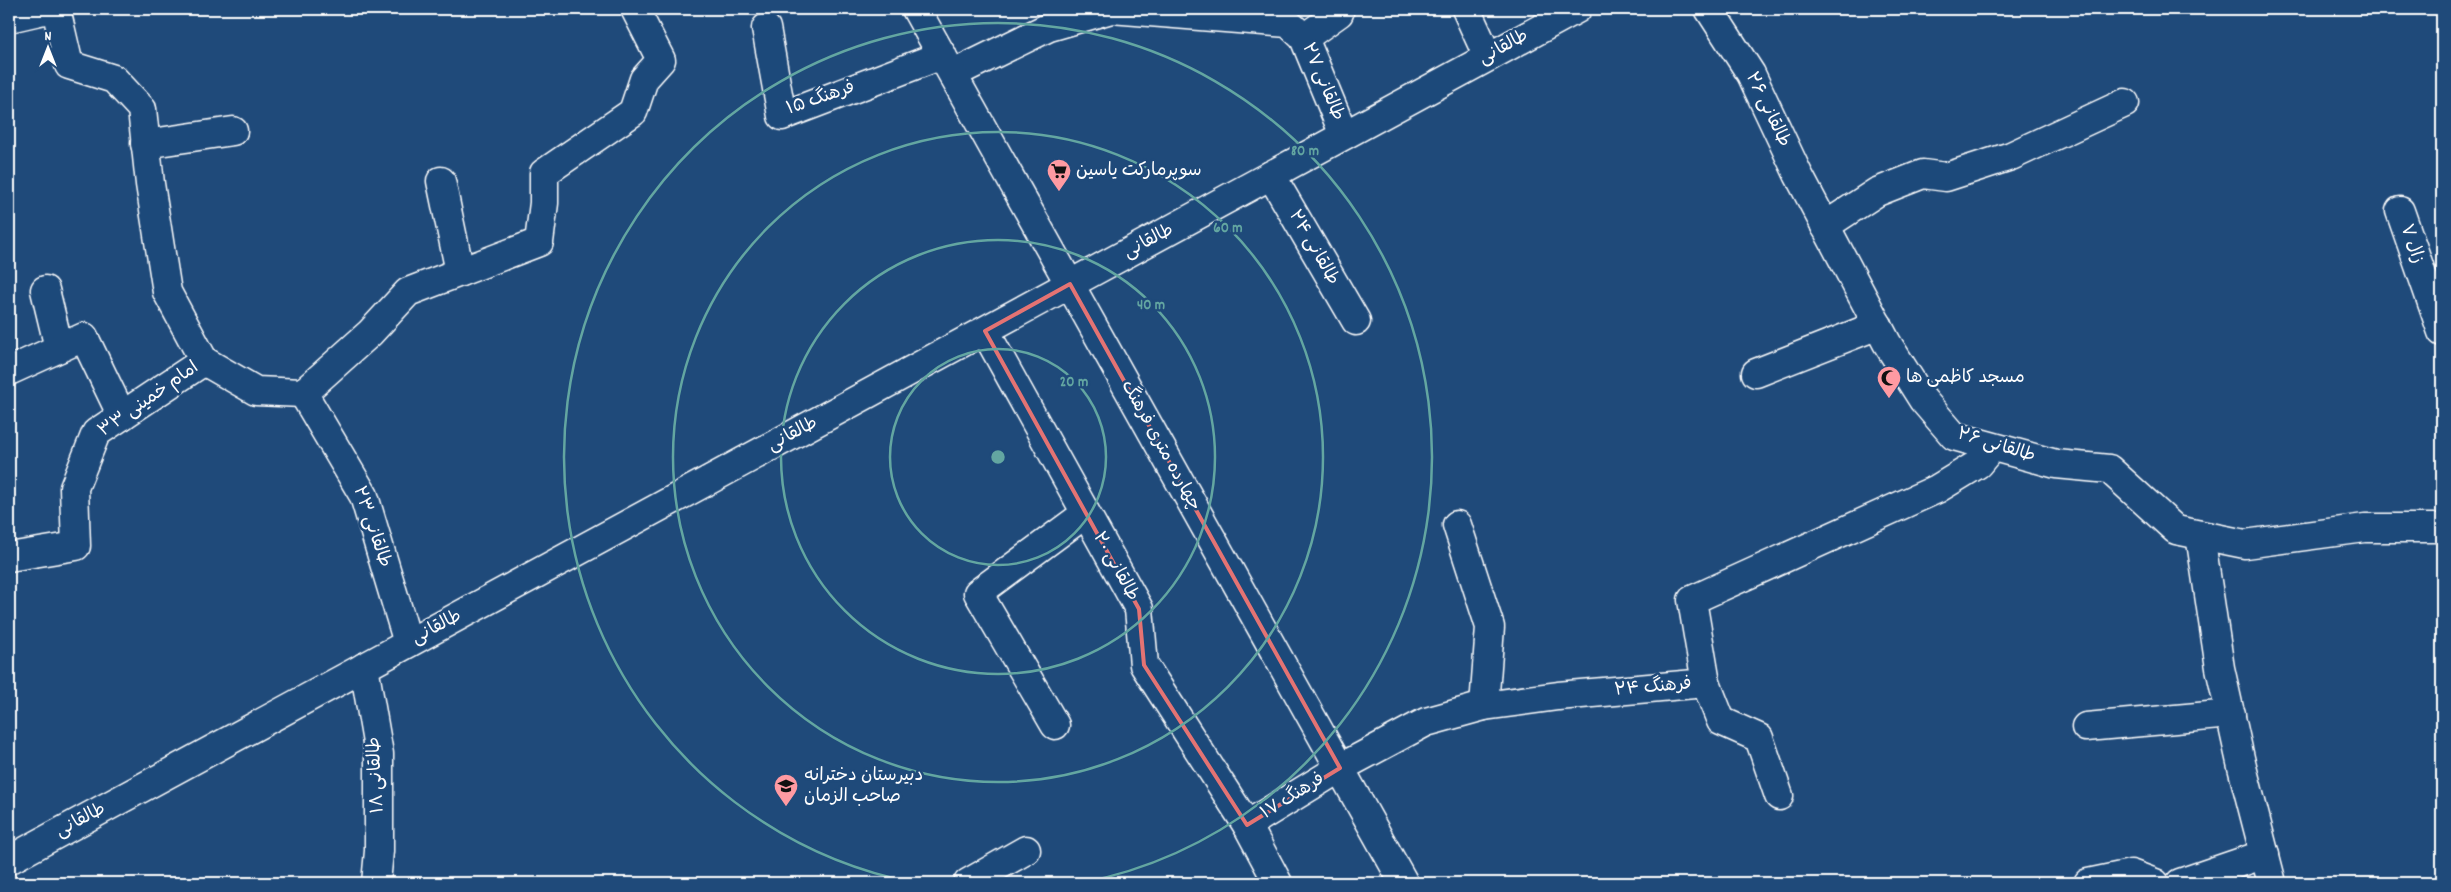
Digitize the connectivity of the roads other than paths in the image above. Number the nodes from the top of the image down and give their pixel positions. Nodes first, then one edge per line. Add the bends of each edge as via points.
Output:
1 (48, 9) edge
2 (56, 9) edge
3 (635, 9) edge
4 (916, 9) edge
5 (1337, 9) edge
6 (1466, 9) edge
7 (1576, 9) edge
8 (1710, 9) edge
9 (9, 18) edge
10 (766, 28) dead end
11 (1304, 38) junction
12 (1488, 57) junction
13 (947, 65) junction
14 (2126, 103) dead end
15 (233, 131) dead end
16 (1344, 135) junction
17 (145, 144) junction
18 (1271, 175) junction
19 (441, 181) dead end
20 (2400, 212) dead end
21 (1825, 226) junction
22 (460, 272) junction
23 (1070, 284) junction
24 (46, 290) dead end
25 (1356, 322) dead end
26 (1878, 324) junction
27 (984, 330) junction
28 (2442, 332) edge
29 (59, 348) junction
30 (204, 361) junction
31 (9, 371) edge
32 (1756, 373) dead end
33 (303, 393) junction
34 (122, 416) junction
35 (1992, 446) junction
36 (1086, 514) junction
37 (1457, 525) dead end
38 (2442, 528) edge
39 (2200, 535) junction
40 (9, 557) edge
41 (408, 643) junction
42 (364, 667) junction
43 (1706, 683) junction
44 (1484, 706) junction
45 (2231, 714) junction
46 (1055, 726) dead end
47 (2086, 727) dead end
48 (1340, 768) junction
49 (1779, 796) dead end
50 (1247, 825) junction
51 (1026, 850) dead end
52 (2265, 854) junction
53 (9, 860) edge
54 (376, 883) edge
55 (968, 883) edge
56 (1278, 883) edge
57 (1404, 883) edge
58 (2088, 883) edge
59 (2155, 883) edge
60 (2180, 883) edge
61 (2272, 883) edge

1 - 9 street
2 - 17 street via 69,65 114,79 142,109
3 - 22 street via 661,60 644,79 633,112 544,173 539,242
4 - 13 street, چهارده متری فرهنگ
5 - 11 street via 1339,12
6 - 12 street
7 - 12 street, طالقانی
8 - 21 street, طالقانی ۲۶ via 1751,74
10 - 13 street, فرهنگ ۱۵ via 782,116
11 - 13 street, طالقانی ۲۷ via 1288,23 1111,9 1049,27
11 - 16 street, طالقانی ۲۷
12 - 16 street, طالقانی
13 - 23 street, چهارده متری فرهنگ
14 - 21 street via 2010,156 1946,177 1923,174 1877,192
15 - 17 street
16 - 18 street, طالقانی
17 - 30 street via 167,292
18 - 23 street, طالقانی
18 - 25 street, طالقانی ۲۴
19 - 22 street
20 - 28 street, زال ۷
21 - 26 street, طالقانی ۲۶
22 - 33 street via 408,292 370,333
23 - 27 street, طالقانی
23 - 48 street, چهارده متری فرهنگ
24 - 29 street
26 - 32 street
26 - 35 street, طالقانی ۲۶ via 1923,400 1954,436
27 - 36 street, طالقانی ۲۰
27 - 41 street, طالقانی
29 - 31 street
29 - 34 street via 84,336
30 - 33 street via 256,391
30 - 34 street, امام خمینی ۳۳
33 - 41 street, طالقانی ۲۳ via 364,496
34 - 40 street, امام خمینی ۳۳ via 96,433 74,488 76,546
35 - 39 street, طالقانی ۲۶ via 2056,464 2109,469 2176,530
35 - 43 street, فرهنگ ۲۴ via 1978,464 1936,489 1692,600
36 - 46 street via 978,593
36 - 50 street, طالقانی ۲۰ via 1139,610 1144,665
37 - 44 street via 1490,628
38 - 39 street, طالقانی ۲۶ via 2365,528 2245,544
39 - 45 street via 2220,668
41 - 42 street, طالقانی
42 - 53 street, طالقانی
42 - 54 street, طالقانی ۱۸ via 379,754
43 - 44 street, فرهنگ ۲۴
43 - 49 street via 1721,721 1760,738
44 - 48 street, فرهنگ ۲۴ via 1426,722
45 - 47 street
45 - 52 street
48 - 50 street, فرهنگ ۱۷
48 - 57 street, چهارده متری فرهنگ
50 - 56 street, طالقانی ۲۰
51 - 55 street
52 - 60 street
52 - 61 street
58 - 59 street via 2131,874

